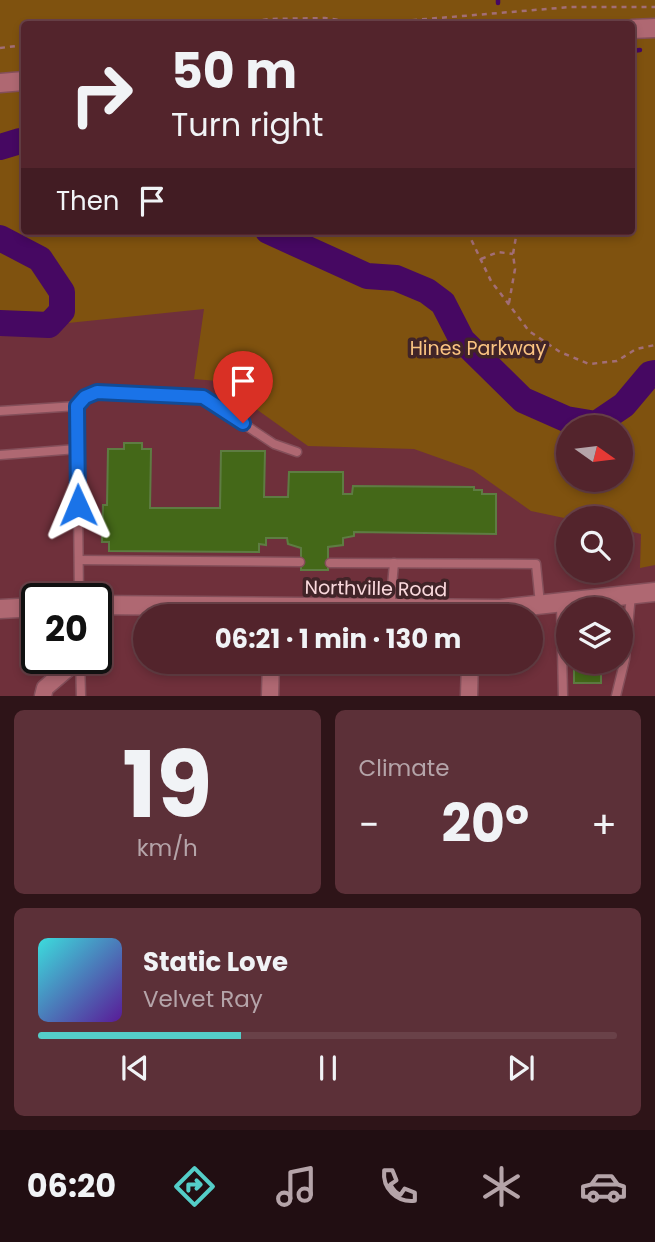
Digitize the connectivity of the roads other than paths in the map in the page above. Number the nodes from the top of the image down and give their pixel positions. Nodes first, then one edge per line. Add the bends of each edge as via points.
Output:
1 (655, 28) edge
2 (635, 29) edge
3 (21, 81) edge
4 (0, 83) edge
5 (77, 406) junction
6 (0, 411) edge
7 (77, 449) junction
8 (297, 452) dead end
9 (0, 455) edge
10 (79, 561) junction
11 (300, 562) dead end
12 (330, 563) dead end
13 (394, 563) junction
14 (79, 583) edge
15 (655, 592) edge
16 (631, 595) junction
17 (615, 597) edge
18 (391, 604) edge
19 (540, 604) edge
20 (112, 606) edge
21 (133, 606) edge
22 (21, 608) edge
23 (0, 609) edge
24 (62, 674) edge
25 (80, 674) edge
26 (271, 674) edge
27 (470, 674) edge
28 (563, 674) edge
29 (43, 696) edge
30 (81, 696) edge
31 (270, 696) edge
32 (469, 696) edge
33 (563, 696) edge
34 (616, 696) edge

1 - 2 street
3 - 4 street
5 - 6 lane
5 - 7 lane
5 - 8 lane via 97,392 203,397 274,444
7 - 9 lane
7 - 10 lane
10 - 11 lane
10 - 14 lane
12 - 13 lane
13 - 18 lane
13 - 19 lane via 536,564
15 - 16 street, Northville Road
16 - 17 street, Northville Road
16 - 34 lane
20 - 21 street, Northville Road
22 - 23 street
24 - 29 street via 45,688
25 - 30 lane
26 - 31 street
27 - 32 street
28 - 33 lane

